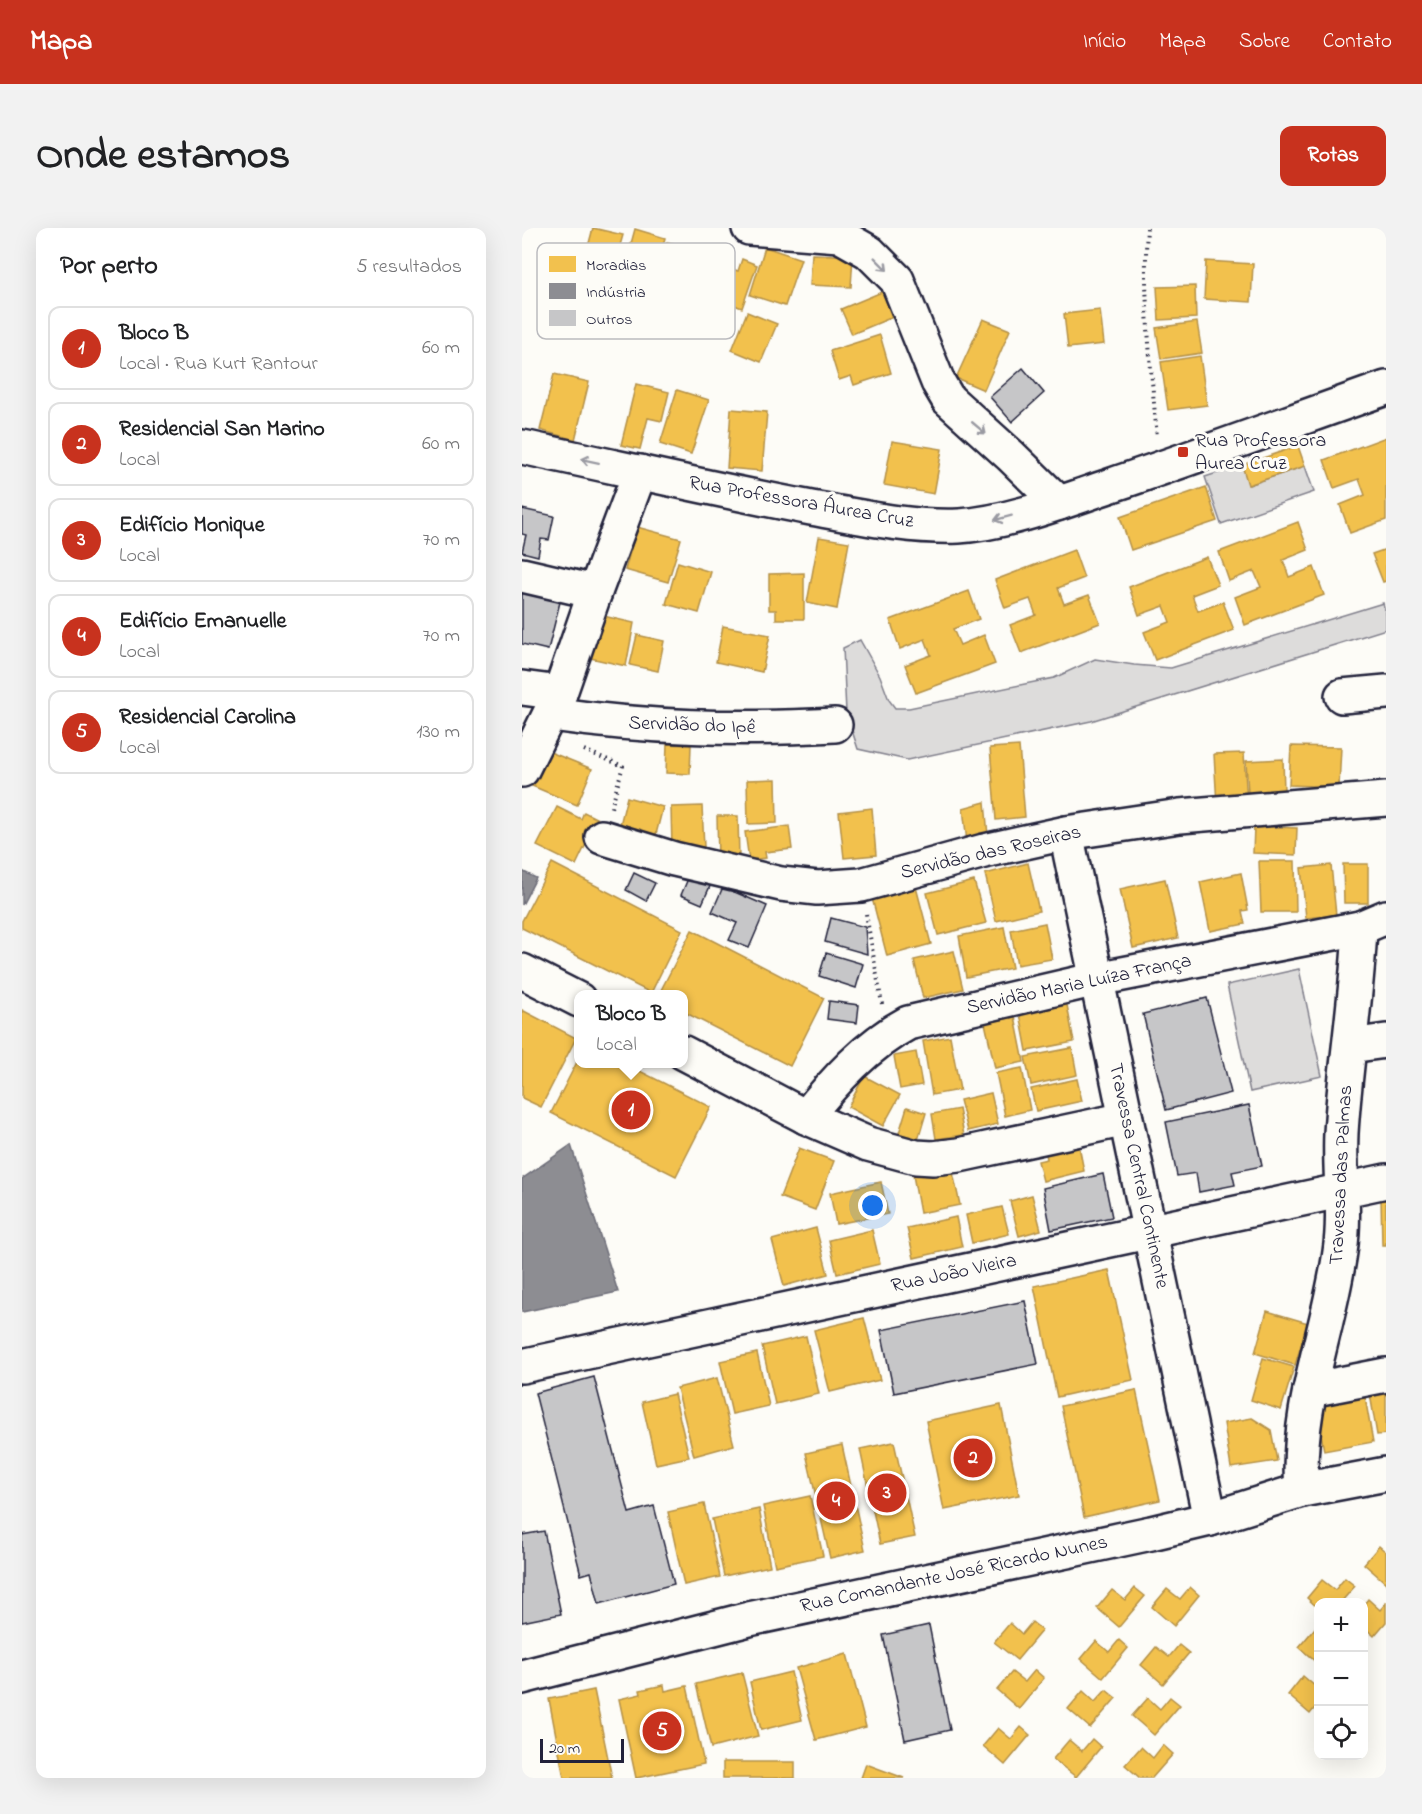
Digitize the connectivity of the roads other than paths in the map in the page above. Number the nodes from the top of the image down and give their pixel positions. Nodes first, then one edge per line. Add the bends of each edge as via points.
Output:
1 (748, 228) edge
2 (829, 231) edge
3 (1386, 388) edge
4 (522, 447) edge
5 (640, 472) junction
6 (1059, 503) junction
7 (522, 575) edge
8 (595, 592) junction
9 (522, 687) edge
10 (1386, 692) edge
11 (1342, 696) dead end
12 (550, 714) junction
13 (834, 725) dead end
14 (522, 770) edge
15 (1386, 800) edge
16 (1066, 833) junction
17 (602, 837) road end
18 (1373, 922) edge
19 (522, 971) edge
20 (1097, 979) junction
21 (574, 997) edge
22 (1386, 1041) edge
23 (1350, 1046) junction
24 (688, 1055) edge
25 (806, 1117) junction
26 (1126, 1119) junction
27 (1386, 1181) edge
28 (1343, 1190) junction
29 (1150, 1232) junction
30 (522, 1366) edge
31 (1386, 1375) edge
32 (1310, 1390) junction
33 (1386, 1474) edge
34 (1302, 1490) junction
35 (1210, 1519) junction
36 (522, 1677) edge

1 - 2 street
2 -> 6 street via 858,244 897,280 948,399
3 - 6 street, Rua Professora Áurea Cruz
5 -> 4 street, Rua Professora Áurea Cruz
6 -> 5 street, Rua Professora Áurea Cruz via 990,522 922,526 759,498
5 - 8 street
7 - 8 street
8 - 12 street
9 - 12 street, Servidão do Ipê
10 - 11 street
12 - 13 street, Servidão do Ipê via 676,727
12 - 14 street
15 - 16 street, Servidão das Roseiras via 1180,816
16 - 17 street, Servidão das Roseiras via 861,885 817,888 780,884 674,859
16 - 20 street, Travessa Central Continente
18 - 20 street, Servidão Maria Luíza França
18 - 23 street, Travessa das Palmas
19 - 21 street
20 - 25 street, Servidão Maria Luíza França via 908,1023 870,1047
20 - 26 street, Travessa Central Continente
22 - 23 street
23 - 28 street, Travessa das Palmas via 1341,1130
24 - 25 street
25 - 26 street via 868,1144 933,1158
26 - 29 street, Travessa Central Continente
27 - 28 street, Rua João Vieira
28 - 29 street, Rua João Vieira
28 - 32 street, Travessa das Palmas via 1336,1278
29 - 30 street, Rua João Vieira
29 - 35 street, Travessa Central Continente
31 - 32 street
32 - 34 street, Travessa das Palmas via 1303,1433
33 - 34 street, Rua Comandante José Ricardo Nunes
34 - 35 street, Rua Comandante José Ricardo Nunes
35 - 36 street, Rua Comandante José Ricardo Nunes via 749,1619

